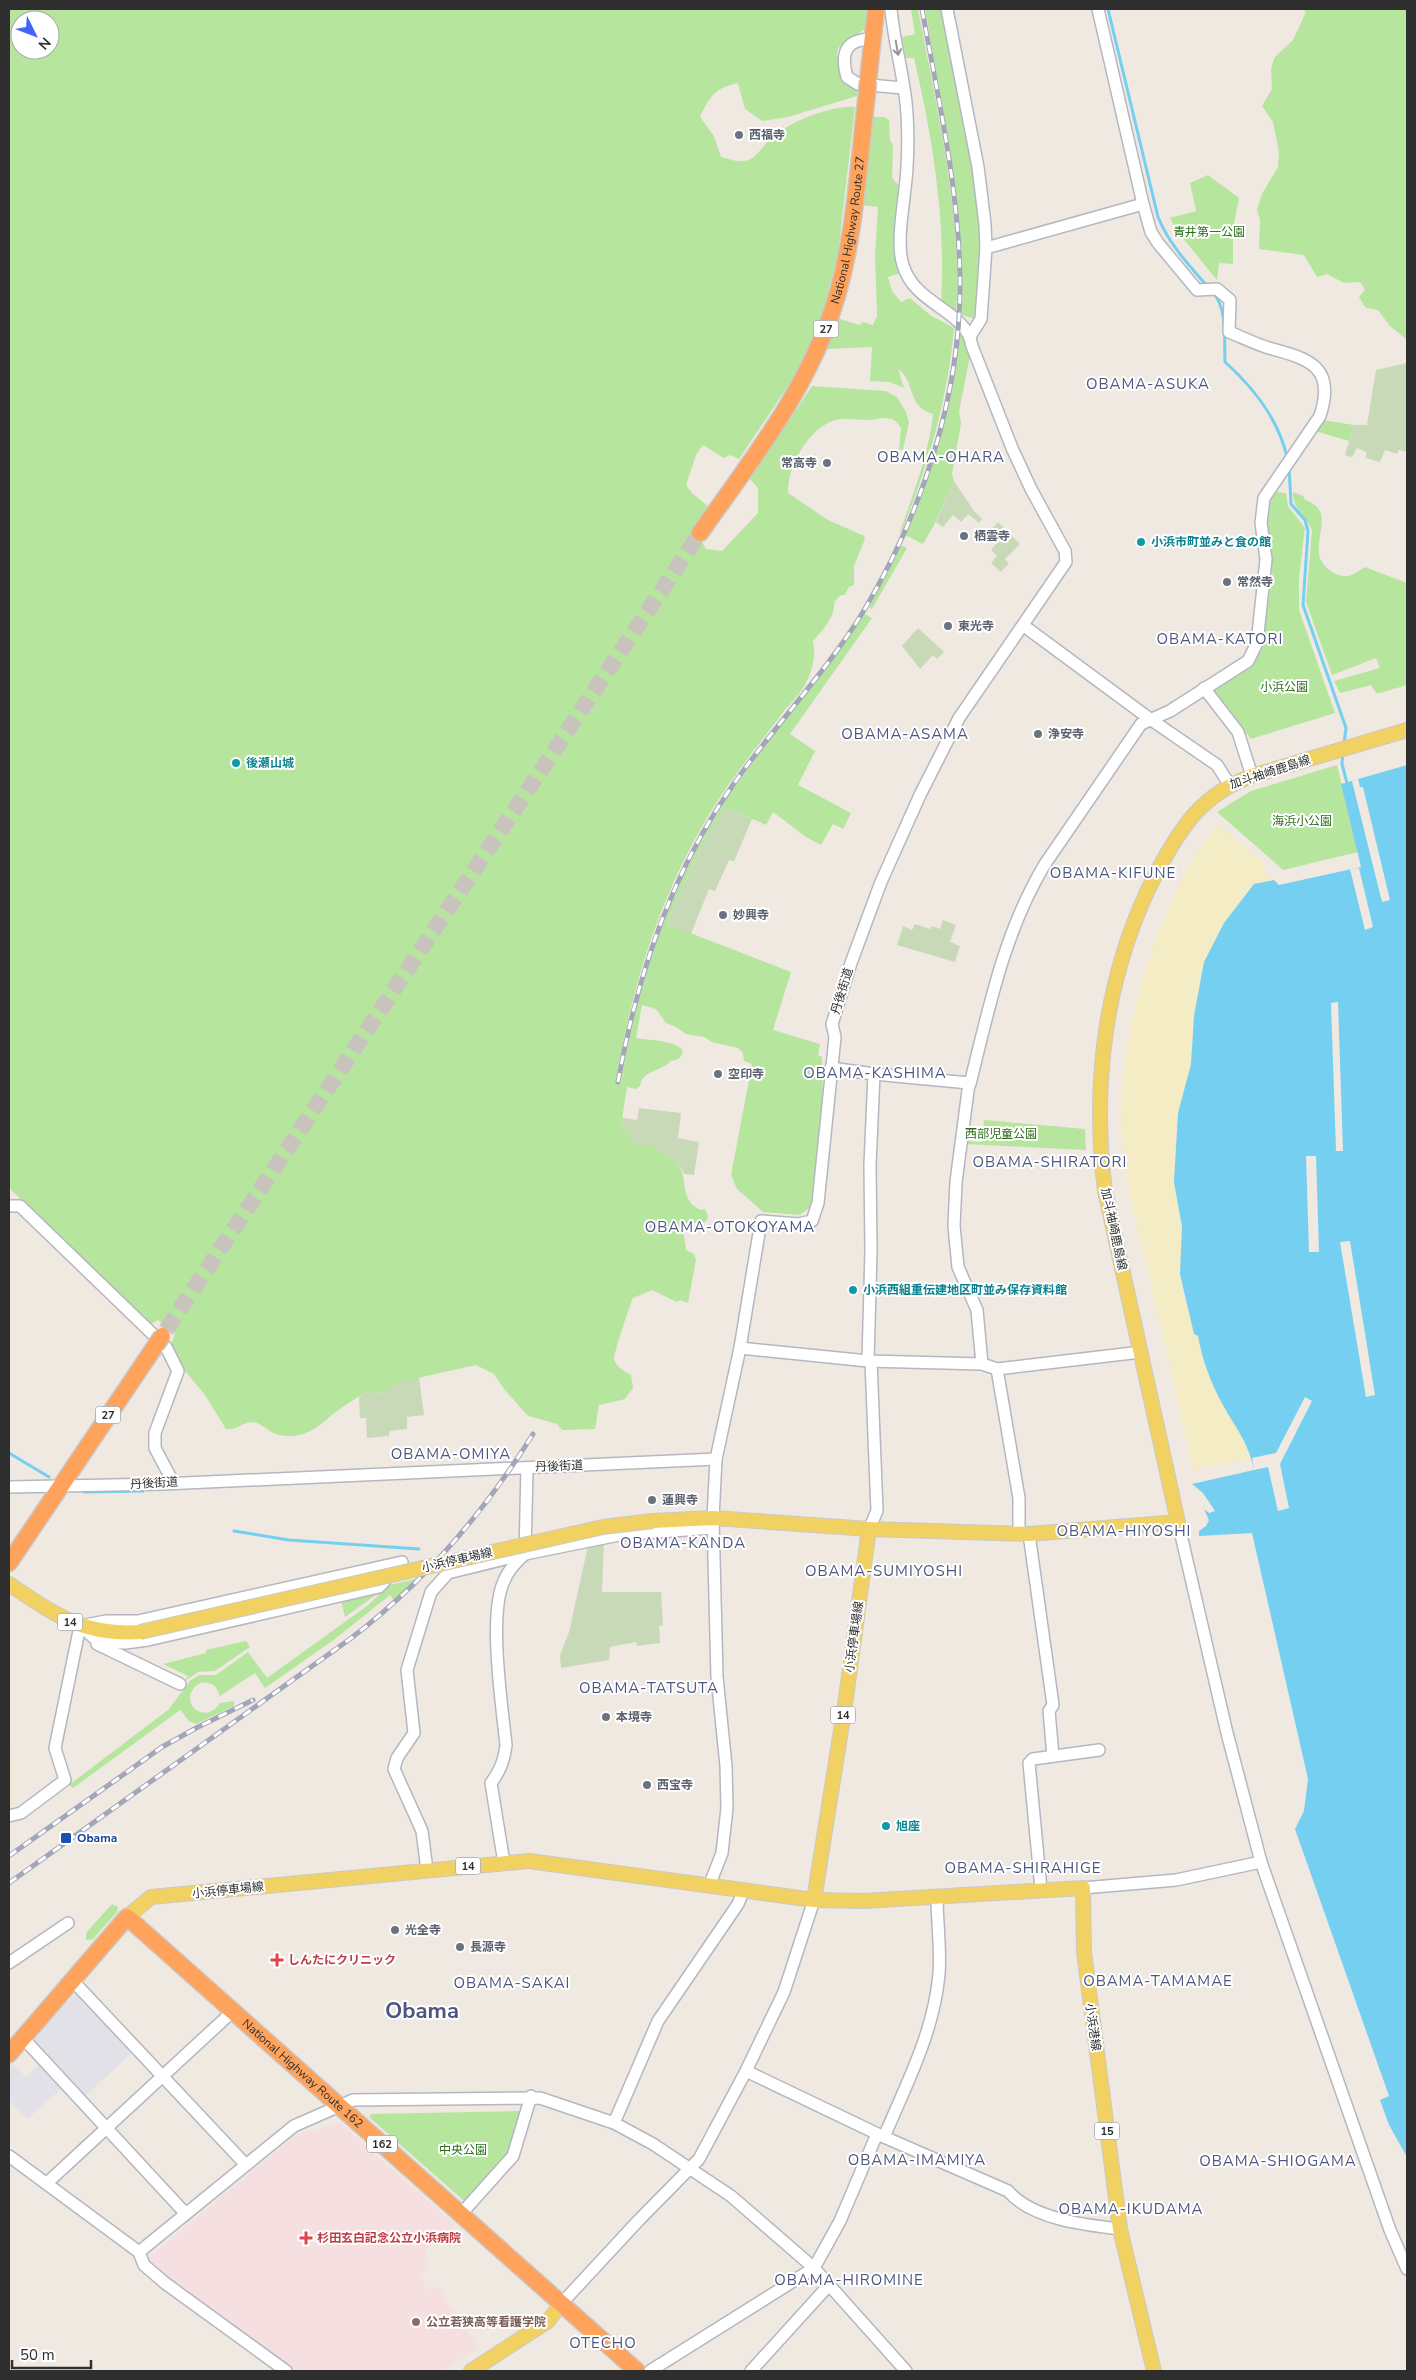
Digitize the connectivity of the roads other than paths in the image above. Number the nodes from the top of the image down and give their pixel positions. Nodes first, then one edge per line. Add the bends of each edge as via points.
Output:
1 (876, 9) edge
2 (891, 9) edge
3 (947, 9) edge
4 (1098, 9) edge
5 (873, 39) junction
6 (903, 88) junction
7 (1143, 204) junction
8 (986, 248) junction
9 (971, 335) junction
10 (700, 533) tunnel mouth
11 (1024, 626) junction
12 (1204, 688) junction
13 (1150, 720) junction
14 (1407, 730) edge
15 (1252, 776) junction
16 (1230, 784) junction
17 (831, 1068) junction
18 (874, 1074) junction
19 (970, 1084) dead end
20 (9, 1206) edge
21 (162, 1337) tunnel mouth
22 (740, 1348) junction
23 (1141, 1352) junction
24 (870, 1361) junction
25 (982, 1364) junction
26 (997, 1369) junction
27 (716, 1460) junction
28 (526, 1468) junction
29 (173, 1482) junction
30 (59, 1486) junction
31 (9, 1487) edge
32 (1178, 1522) junction
33 (713, 1523) junction
34 (868, 1529) junction
35 (1024, 1534) junction
36 (525, 1554) junction
37 (9, 1563) edge
38 (9, 1584) edge
39 (80, 1626) junction
40 (180, 1684) dead end
41 (1099, 1750) dead end
42 (1053, 1756) junction
43 (9, 1816) edge
44 (1261, 1862) junction
45 (504, 1863) junction
46 (428, 1870) junction
47 (709, 1886) junction
48 (1083, 1888) junction
49 (1041, 1889) junction
50 (743, 1892) junction
51 (937, 1897) junction
52 (814, 1900) junction
53 (128, 1917) junction
54 (68, 1923) dead end
55 (9, 1963) edge
56 (73, 1981) junction
57 (232, 2012) junction
58 (24, 2039) junction
59 (9, 2054) edge
60 (746, 2071) junction
61 (163, 2076) junction
62 (531, 2096) junction
63 (339, 2106) junction
64 (614, 2124) junction
65 (106, 2129) junction
66 (881, 2136) junction
67 (9, 2156) edge
68 (246, 2165) junction
69 (689, 2167) junction
70 (47, 2183) junction
71 (186, 2214) junction
72 (461, 2214) junction
73 (1120, 2229) junction
74 (139, 2252) junction
75 (814, 2268) junction
76 (1407, 2269) edge
77 (829, 2285) junction
78 (562, 2304) junction
79 (271, 2367) edge
80 (286, 2371) edge
81 (471, 2371) edge
82 (637, 2371) edge
83 (650, 2371) edge
84 (751, 2371) edge
85 (906, 2371) edge
86 (1154, 2371) edge

1 - 5 highway, National Highway Route 27 / 27
2 -> 6 street
3 - 8 street via 978,167
4 - 7 street
5 - 6 street via 858,41 844,51 847,77 858,84
5 - 10 highway, National Highway Route 27 / 27 via 847,253 824,334 794,394
6 - 9 street via 908,165 900,247 903,266 922,294 962,322
7 - 8 street
7 - 12 street via 1158,243 1197,290 1224,293 1230,300 1230,332 1309,361 1323,376 1326,387 1320,416 1264,498 1261,523 1266,559 1257,642 1248,661
8 - 9 street via 981,319
9 - 11 street, 丹後街道 via 972,346 1012,448 1065,551 1063,569
11 - 13 street
11 - 17 street, 丹後街道 via 959,718 898,841 851,963 832,1024 835,1037
12 - 13 street
12 - 15 street via 1238,732
13 - 16 street via 1216,765
13 - 19 street via 1141,724 1031,887 1010,934 994,984
14 - 15 main road, 加斗袖崎鹿島線
15 - 16 main road, 加斗袖崎鹿島線
16 - 23 main road, 加斗袖崎鹿島線 via 1207,801 1186,825 1151,884 1119,968 1105,1034 1100,1122 1102,1169
17 - 18 street
17 - 22 street, 丹後街道 via 818,1203 812,1221 798,1224 761,1221
18 - 24 street via 870,1166
18 - 25 street via 968,1084 954,1226 958,1267 978,1310
20 - 29 street via 20,1206 171,1355 178,1372 155,1433 155,1448
21 - 30 highway, 27
22 - 24 street
22 - 27 street
23 - 26 street
23 - 32 main road, 加斗袖崎鹿島線
24 - 25 street
24 - 34 street via 877,1511
25 - 26 street
26 - 35 street
27 - 28 street, 丹後街道
27 - 33 street
28 - 29 street, 丹後街道
28 - 36 street
29 - 30 street, 丹後街道
30 - 31 street, 丹後街道
30 - 37 highway, 27
32 - 35 main road
32 - 44 street
33 - 34 main road, 小浜停車場線 / 14
33 - 36 street via 628,1534
33 - 39 main road, 小浜停車場線 / 14, bridge via 653,1521 602,1527 140,1632 122,1633
33 - 47 street via 717,1678 727,1808 722,1853
34 - 35 main road
34 - 52 main road, 小浜停車場線 / 14 via 845,1705
35 - 42 street via 1053,1705 1049,1711
36 - 45 street via 513,1565 503,1582 497,1623 506,1745 499,1773 491,1783
36 - 46 street via 448,1573 431,1592 407,1670 414,1733 397,1758 394,1769 422,1831
38 - 39 main road, 小浜停車場線 / 14 via 56,1615
39 - 39 street via 138,1621 402,1562 380,1587 148,1640 99,1642
39 - 40 street via 100,1647
39 - 43 street via 55,1748 65,1780 21,1813
41 - 42 street
42 - 49 street via 1033,1759 1029,1763
44 - 48 street via 1176,1880
44 - 76 street via 1386,2220
45 - 46 main road, 小浜停車場線 / 14
45 - 47 main road, 小浜停車場線 / 14 via 529,1861
46 - 53 main road, 小浜停車場線 / 14 via 151,1897
47 - 50 main road, 小浜停車場線 / 14
48 - 49 main road
48 - 73 main road, 小浜港線 / 15 via 1084,1952
49 - 51 main road
50 - 52 main road, 小浜停車場線 / 14
50 - 64 street via 658,2021
51 - 52 main road
51 - 66 street via 939,1974 932,2016
52 - 60 street via 784,1992
53 - 56 highway
53 - 57 highway, National Highway Route 162 / 162
54 - 55 street
56 - 58 highway
56 - 61 street
57 - 61 street
57 - 63 highway, National Highway Route 162 / 162
58 - 59 highway
58 - 65 street
60 - 66 street
60 - 69 street via 699,2159
61 - 65 street
61 - 68 street
62 - 63 street via 353,2100
62 - 64 street
62 - 72 street via 513,2156
63 - 68 street via 294,2126
63 - 72 highway, National Highway Route 162 / 162
64 - 69 street
65 - 70 street
65 - 71 street
66 - 73 street via 1008,2191 1017,2202 1057,2218
66 - 75 street
67 - 70 street
68 - 71 street
69 - 75 street via 731,2196
69 - 78 street
70 - 74 street
71 - 74 street
72 - 78 highway, National Highway Route 162 / 162
73 - 86 main road, 小浜港線 / 15
74 - 79 street via 144,2265 165,2284
75 - 77 street
75 - 83 street
77 - 84 street
77 - 85 street
78 - 81 main road via 548,2321
78 - 82 highway, National Highway Route 162 / 162
79 - 80 street

